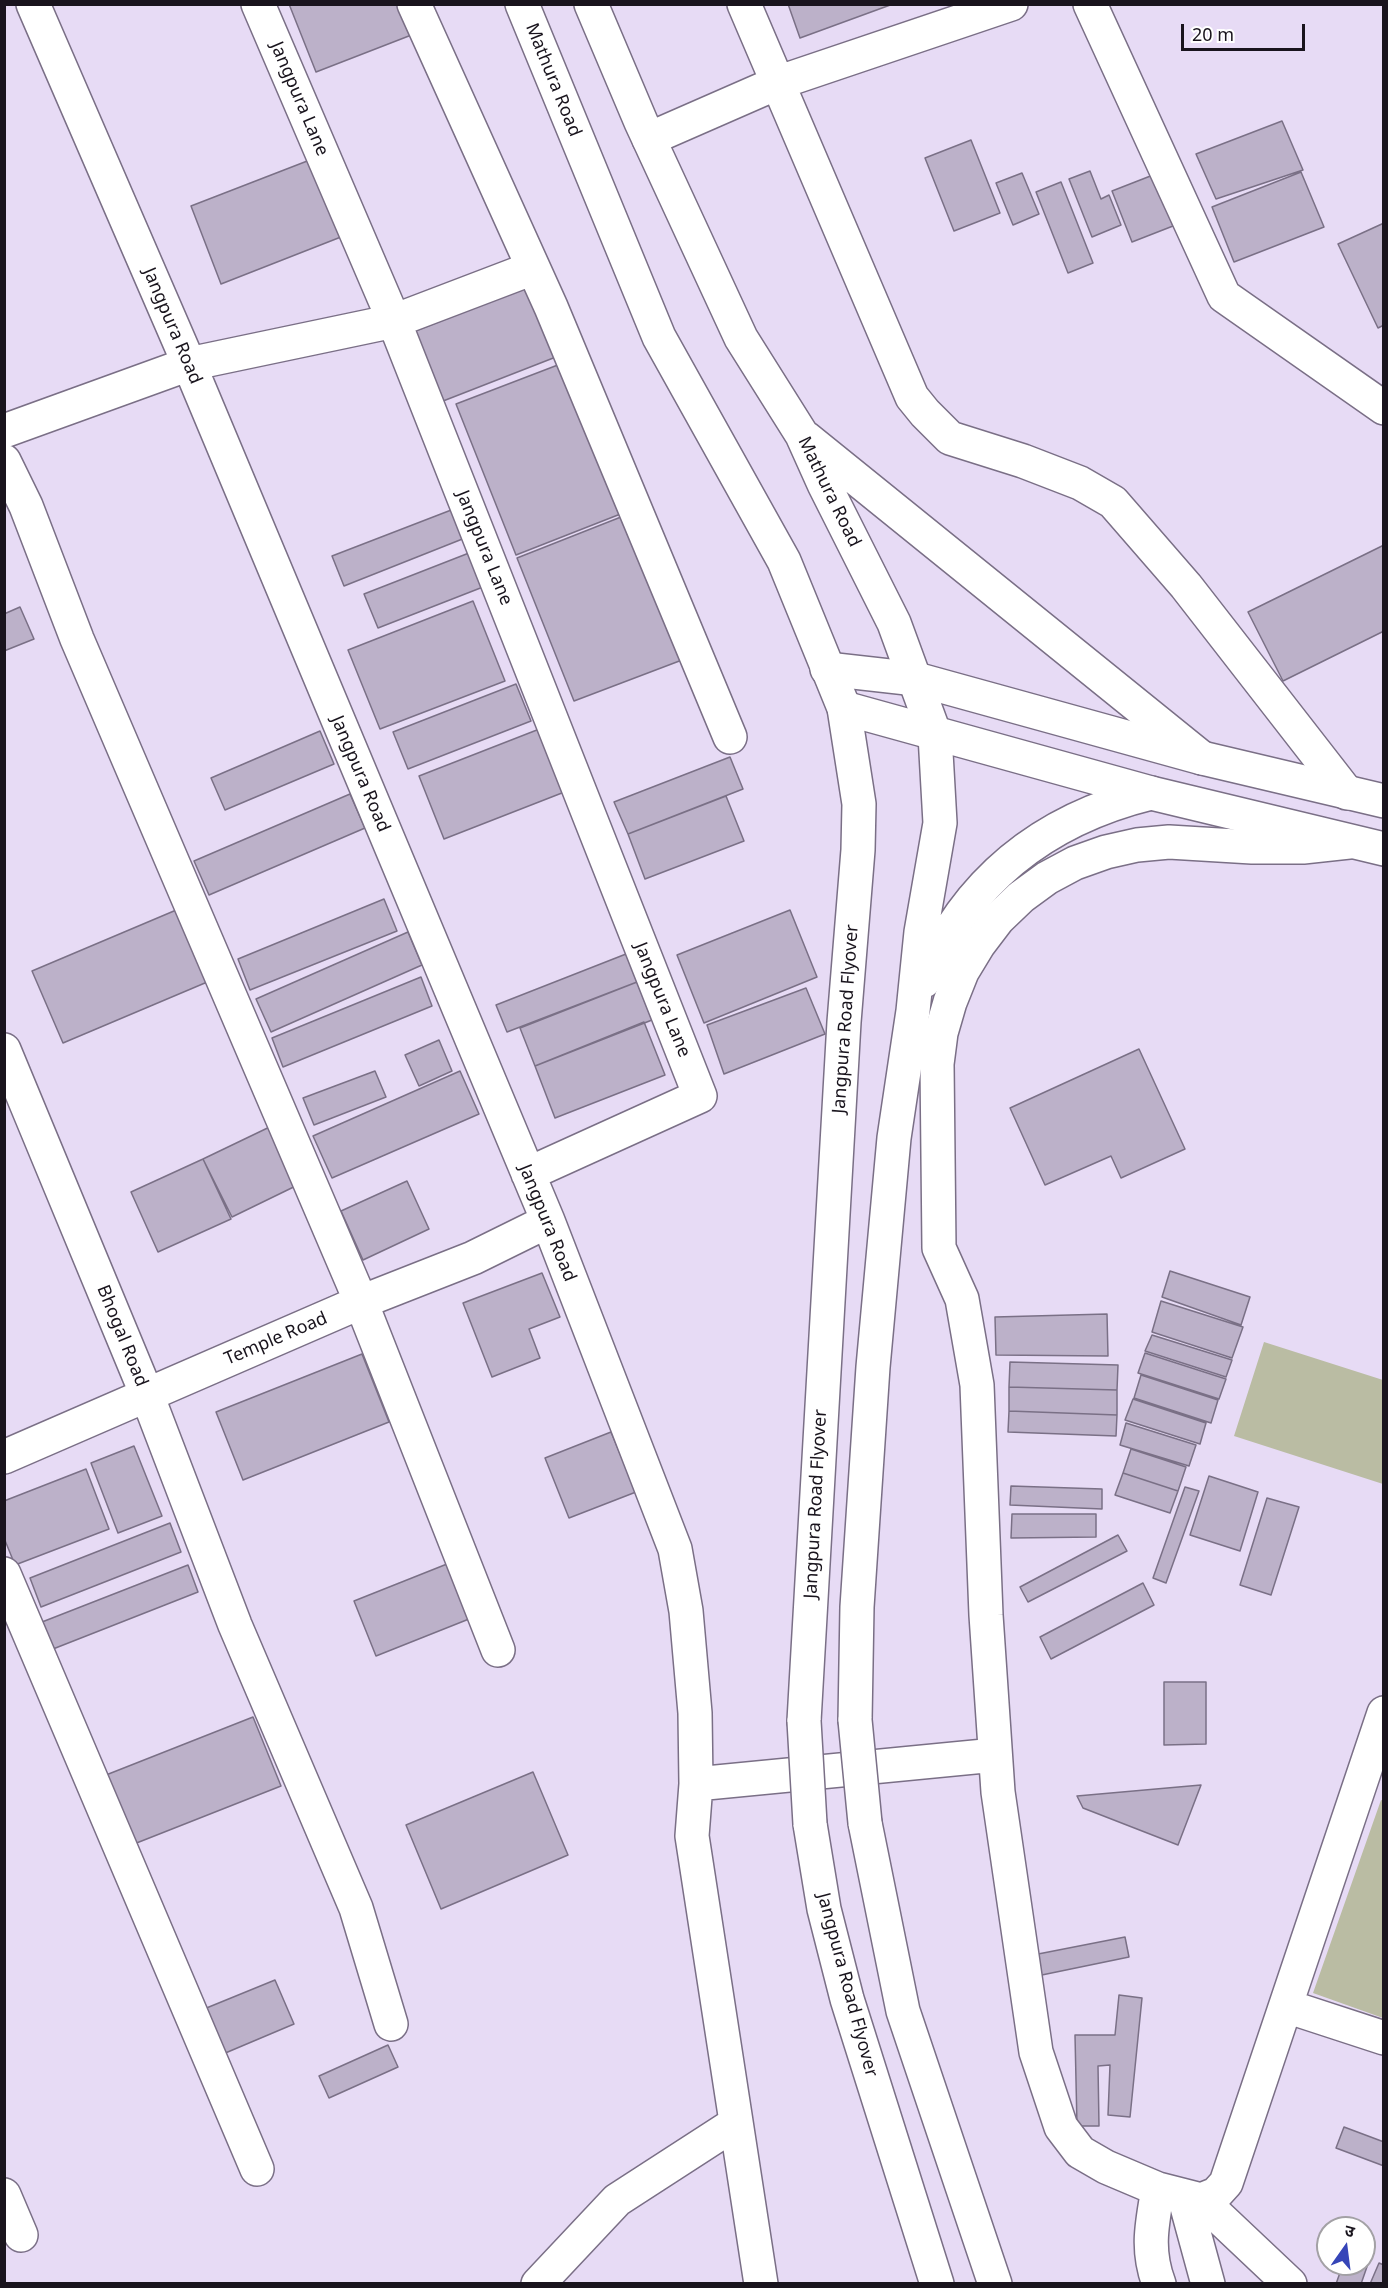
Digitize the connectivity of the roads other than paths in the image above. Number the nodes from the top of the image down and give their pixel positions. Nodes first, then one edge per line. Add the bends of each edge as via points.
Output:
1 (33, 4) edge
2 (258, 4) edge
3 (414, 4) edge
4 (522, 4) edge
5 (591, 4) edge
6 (744, 4) edge
7 (1011, 4) edge
8 (1090, 4) edge
9 (777, 83) junction
10 (649, 139) junction
11 (533, 268) junction
12 (394, 321) junction
13 (189, 364) junction
14 (1383, 408) edge
15 (4, 430) edge
16 (802, 435) junction
17 (4, 461) edge
18 (827, 669) junction
19 (916, 679) junction
20 (843, 708) junction
21 (935, 735) junction
22 (730, 737) dead end
23 (1202, 758) junction
24 (1151, 793) junction
25 (1347, 793) junction
26 (1383, 801) edge
27 (1369, 846) edge
28 (914, 1011) junction
29 (4, 1050) edge
30 (528, 1174) junction
31 (548, 1221) junction
32 (361, 1302) junction
33 (147, 1395) junction
34 (4, 1457) edge
35 (4, 1574) edge
36 (498, 1650) dead end
37 (1383, 1713) edge
38 (995, 1755) junction
39 (1373, 1781) edge
40 (696, 1784) junction
41 (1286, 2006) junction
42 (391, 2024) dead end
43 (1383, 2038) edge
44 (736, 2123) junction
45 (257, 2169) dead end
46 (4, 2195) edge
47 (1181, 2195) junction
48 (21, 2235) dead end
49 (538, 2283) edge
50 (760, 2283) edge
51 (937, 2283) edge
52 (995, 2283) edge
53 (1159, 2283) edge
54 (1208, 2283) edge
55 (1290, 2283) edge

1 - 13 street, Jangpura Road
2 - 12 street, Jangpura Lane
3 - 11 street
4 - 18 street, Mathura Road via 659,337 784,561
5 - 10 street, Mathura Road
6 - 9 street
7 - 9 street
8 - 14 street via 1224,296
9 - 10 street
9 - 25 street via 912,397 925,414 950,438 1080,483 1113,502 1186,586
10 - 16 street, Mathura Road via 741,338
11 - 12 street
11 - 22 street
12 - 13 street
12 - 30 street, Jangpura Lane via 700,1096
13 - 15 street
13 - 30 street, Jangpura Road
16 - 19 street, Mathura Road via 894,623
16 - 23 street
17 - 32 street
18 - 19 street
18 - 20 street, Mathura Road
19 - 21 street, Mathura Road
19 - 23 street
20 - 21 street
20 - 51 street, Jangpura Road Flyover, bridge via 859,804 858,850 810,1586 804,1721 810,1824 824,1909 847,1999
21 - 24 street
21 - 28 street, Mathura Road via 940,823 921,932
23 - 25 street
24 - 27 street
24 - 28 street via 1071,820 1001,868 947,934 933,959
25 - 26 street
27 - 38 street via 1262,847 1169,842 1106,852 1075,863 1021,897 978,945 962,972 941,1033 937,1064 939,1248 962,1299 977,1385
28 - 52 street, bridge via 894,1138 873,1367 856,1607 855,1720 865,1822 903,2011
29 - 33 street, Bhogal Road
30 - 31 street, Jangpura Road
31 - 32 street, Temple Road via 473,1258
31 - 40 street, Jangpura Road via 675,1549 686,1611 695,1713
32 - 33 street, Temple Road
32 - 36 street
33 - 34 street, Temple Road
33 - 42 street, Bhogal Road via 235,1625 356,1908
35 - 45 street
37 - 39 street
38 - 40 street
38 - 47 street via 1036,2052 1061,2127 1080,2152 1106,2167
39 - 41 street
40 - 44 street, Jangpura Road via 692,1836
41 - 43 street
41 - 47 street via 1226,2183 1215,2194
44 - 49 street via 616,2200
44 - 50 street, Jangpura Road
46 - 48 street
47 - 53 street via 1150,2239 1153,2269
47 - 54 street
47 - 55 street

